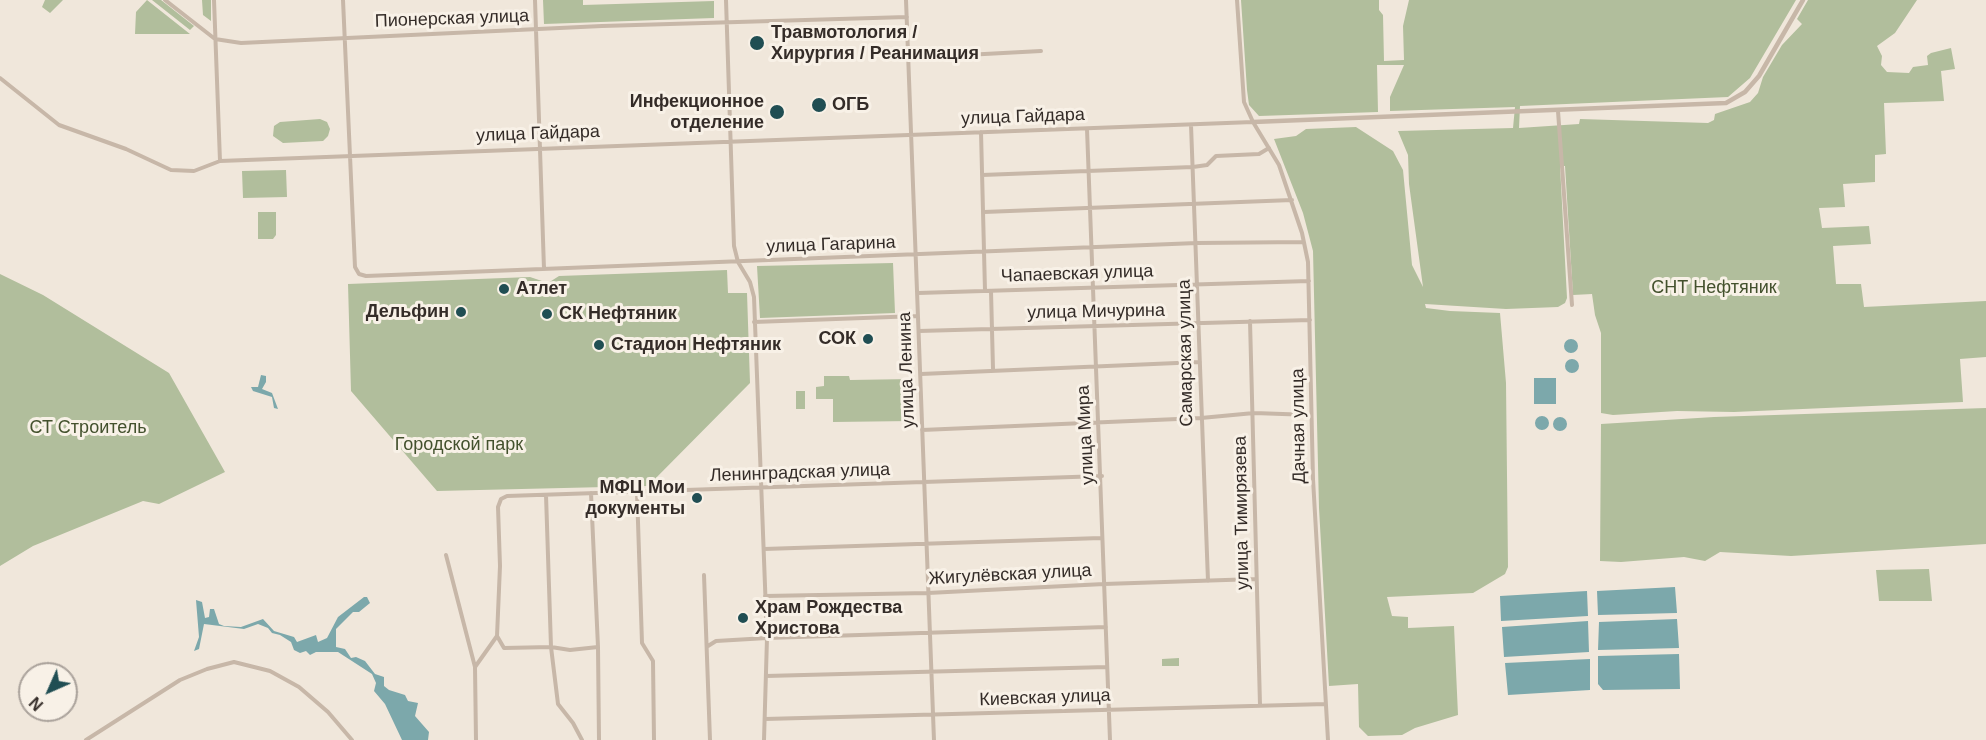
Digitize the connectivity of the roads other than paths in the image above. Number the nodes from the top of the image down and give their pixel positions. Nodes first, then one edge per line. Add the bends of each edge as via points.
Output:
1 (165, 0) edge
2 (214, 0) edge
3 (343, 0) edge
4 (535, 0) edge
5 (726, 0) edge
6 (906, 0) edge
7 (1237, 0) edge
8 (1803, 0) edge
9 (907, 17) junction
10 (727, 22) junction
11 (536, 29) junction
12 (345, 37) junction
13 (215, 39) junction
14 (1041, 51) dead end
15 (909, 58) junction
16 (0, 78) edge
17 (1558, 111) junction
18 (1253, 122) junction
19 (1191, 125) junction
20 (1087, 129) junction
21 (981, 132) junction
22 (912, 134) junction
23 (730, 141) junction
24 (539, 148) junction
25 (1269, 148) junction
26 (351, 155) junction
27 (220, 161) junction
28 (1193, 166) junction
29 (1088, 169) junction
30 (982, 176) junction
31 (1292, 200) junction
32 (1195, 204) junction
33 (1090, 208) junction
34 (984, 212) junction
35 (1304, 242) junction
36 (1197, 243) junction
37 (1092, 247) junction
38 (985, 251) junction
39 (915, 255) junction
40 (738, 262) junction
41 (544, 269) junction
42 (1309, 281) junction
43 (1198, 284) junction
44 (1093, 288) junction
45 (985, 291) junction
46 (991, 291) junction
47 (918, 293) junction
48 (1572, 305) dead end
49 (918, 316) junction
50 (1310, 320) junction
51 (1250, 321) junction
52 (754, 322) junction
53 (1200, 322) junction
54 (993, 327) junction
55 (1094, 327) junction
56 (919, 331) junction
57 (1200, 362) junction
58 (1096, 366) junction
59 (993, 369) junction
60 (921, 374) junction
61 (1254, 413) junction
62 (1311, 415) junction
63 (1201, 418) junction
64 (1098, 423) junction
65 (922, 430) junction
66 (1102, 476) junction
67 (924, 482) junction
68 (761, 488) junction
69 (637, 492) junction
70 (591, 493) junction
71 (546, 495) junction
72 (1101, 538) junction
73 (925, 545) junction
74 (764, 549) junction
75 (446, 555) dead end
76 (704, 575) dead end
77 (1256, 579) junction
78 (1208, 581) junction
79 (1104, 584) junction
80 (928, 593) junction
81 (765, 596) junction
82 (1106, 627) junction
83 (929, 633) junction
84 (497, 636) junction
85 (766, 638) junction
86 (708, 646) junction
87 (551, 647) junction
88 (598, 647) junction
89 (475, 667) junction
90 (1107, 668) junction
91 (931, 674) junction
92 (766, 676) junction
93 (1326, 704) junction
94 (1260, 705) junction
95 (1108, 709) junction
96 (933, 716) junction
97 (765, 719) junction
98 (86, 740) edge
99 (352, 740) edge
100 (476, 740) edge
101 (582, 740) edge
102 (599, 740) edge
103 (654, 740) edge
104 (710, 740) edge
105 (764, 740) edge
106 (934, 740) edge
107 (1110, 740) edge
108 (1328, 740) edge

1 - 13 street
2 - 13 street
3 - 12 street
4 - 11 street
5 - 10 street
6 - 9 street, улица Ленина
7 - 18 street, Дачная улица via 1244,102
8 - 17 street via 1752,85 1726,103
9 - 10 street, Пионерская улица
9 - 15 street, улица Ленина
10 - 11 street, Пионерская улица
10 - 23 street
11 - 12 street, Пионерская улица
11 - 24 street
12 - 13 street, Пионерская улица via 241,43
12 - 26 street
13 - 27 street
14 - 15 street
15 - 22 street, улица Ленина
16 - 27 street via 59,125 126,148 171,170 194,171
17 - 18 street
17 - 48 street
18 - 19 street, улица Гайдара
18 - 25 street, Дачная улица
19 - 20 street, улица Гайдара
19 - 28 street, Самарская улица
20 - 21 street, улица Гайдара
20 - 29 street, улица Мира
21 - 22 street, улица Гайдара
21 - 30 street
22 - 23 street, улица Гайдара
22 - 39 street, улица Ленина
23 - 24 street, улица Гайдара
23 - 40 street
24 - 26 street, улица Гайдара
24 - 41 street
25 - 28 street via 1259,154 1216,156 1207,165
25 - 31 street, Дачная улица
26 - 27 street, улица Гайдара
26 - 41 street, улица Гагарина via 355,267 359,274
28 - 29 street
28 - 32 street, Самарская улица
29 - 30 street
29 - 33 street, улица Мира
30 - 34 street
31 - 32 street
31 - 35 street, Дачная улица
32 - 33 street
32 - 36 street, Самарская улица
33 - 34 street
33 - 37 street, улица Мира
34 - 38 street
35 - 36 street, улица Гагарина
35 - 42 street, Дачная улица
36 - 37 street, улица Гагарина
36 - 43 street, Самарская улица
37 - 38 street, улица Гагарина
37 - 44 street, улица Мира
38 - 39 street, улица Гагарина
38 - 45 street
39 - 40 street, улица Гагарина
39 - 47 street, улица Ленина
40 - 41 street, улица Гагарина
40 - 52 street via 750,282
42 - 43 street, Чапаевская улица
42 - 50 street, Дачная улица
43 - 44 street, Чапаевская улица
43 - 53 street, Самарская улица
44 - 46 street, Чапаевская улица
44 - 55 street, улица Мира
45 - 46 street, Чапаевская улица
45 - 47 street, Чапаевская улица
46 - 54 street
47 - 49 street, улица Ленина
49 - 52 street
49 - 56 street, улица Ленина
50 - 51 street, улица Мичурина
50 - 62 street, Дачная улица
51 - 53 street, улица Мичурина
51 - 61 street, улица Тимирязева
52 - 68 street
53 - 55 street, улица Мичурина
53 - 57 street, Самарская улица
54 - 55 street, улица Мичурина
54 - 56 street, улица Мичурина
54 - 59 street
55 - 58 street, улица Мира
56 - 60 street, улица Ленина
57 - 58 street
57 - 63 street, Самарская улица
58 - 59 street
58 - 64 street, улица Мира
59 - 60 street
60 - 65 street, улица Ленина
61 - 62 street
61 - 63 street
61 - 77 street, улица Тимирязева
62 - 93 street, Дачная улица
63 - 64 street
63 - 78 street, Самарская улица
64 - 65 street
64 - 66 street, улица Мира
65 - 67 street, улица Ленина
66 - 67 street, Ленинградская улица
66 - 72 street, улица Мира
67 - 68 street, Ленинградская улица
67 - 73 street, улица Ленина
68 - 69 street, Ленинградская улица
68 - 74 street
69 - 70 street, Ленинградская улица
69 - 103 street via 642,643 653,661
70 - 71 street, Ленинградская улица
70 - 88 street
71 - 84 street, Ленинградская улица via 507,496 498,507
71 - 87 street
72 - 73 street
72 - 79 street, улица Мира
73 - 74 street
73 - 80 street, улица Ленина
74 - 81 street
75 - 89 street
76 - 86 street
77 - 78 street, Жигулёвская улица
77 - 94 street, улица Тимирязева
78 - 79 street, Жигулёвская улица
79 - 80 street, Жигулёвская улица
79 - 82 street, улица Мира
80 - 81 street, Жигулёвская улица
80 - 83 street, улица Ленина
81 - 85 street
82 - 83 street
82 - 90 street, улица Мира
83 - 85 street
83 - 91 street, улица Ленина
84 - 87 street via 504,648
84 - 89 street
85 - 86 street via 716,641
85 - 92 street
86 - 104 street
87 - 88 street
87 - 101 street via 558,704
88 - 102 street
89 - 100 street
90 - 91 street
90 - 95 street, улица Мира
91 - 92 street
91 - 96 street, улица Ленина
92 - 97 street
93 - 94 street, Киевская улица
93 - 108 street, Дачная улица
94 - 95 street, Киевская улица
95 - 96 street, Киевская улица
95 - 107 street, улица Мира
96 - 97 street, Киевская улица
96 - 106 street, улица Ленина
97 - 105 street
98 - 99 street via 180,680 234,663 270,671 299,687

